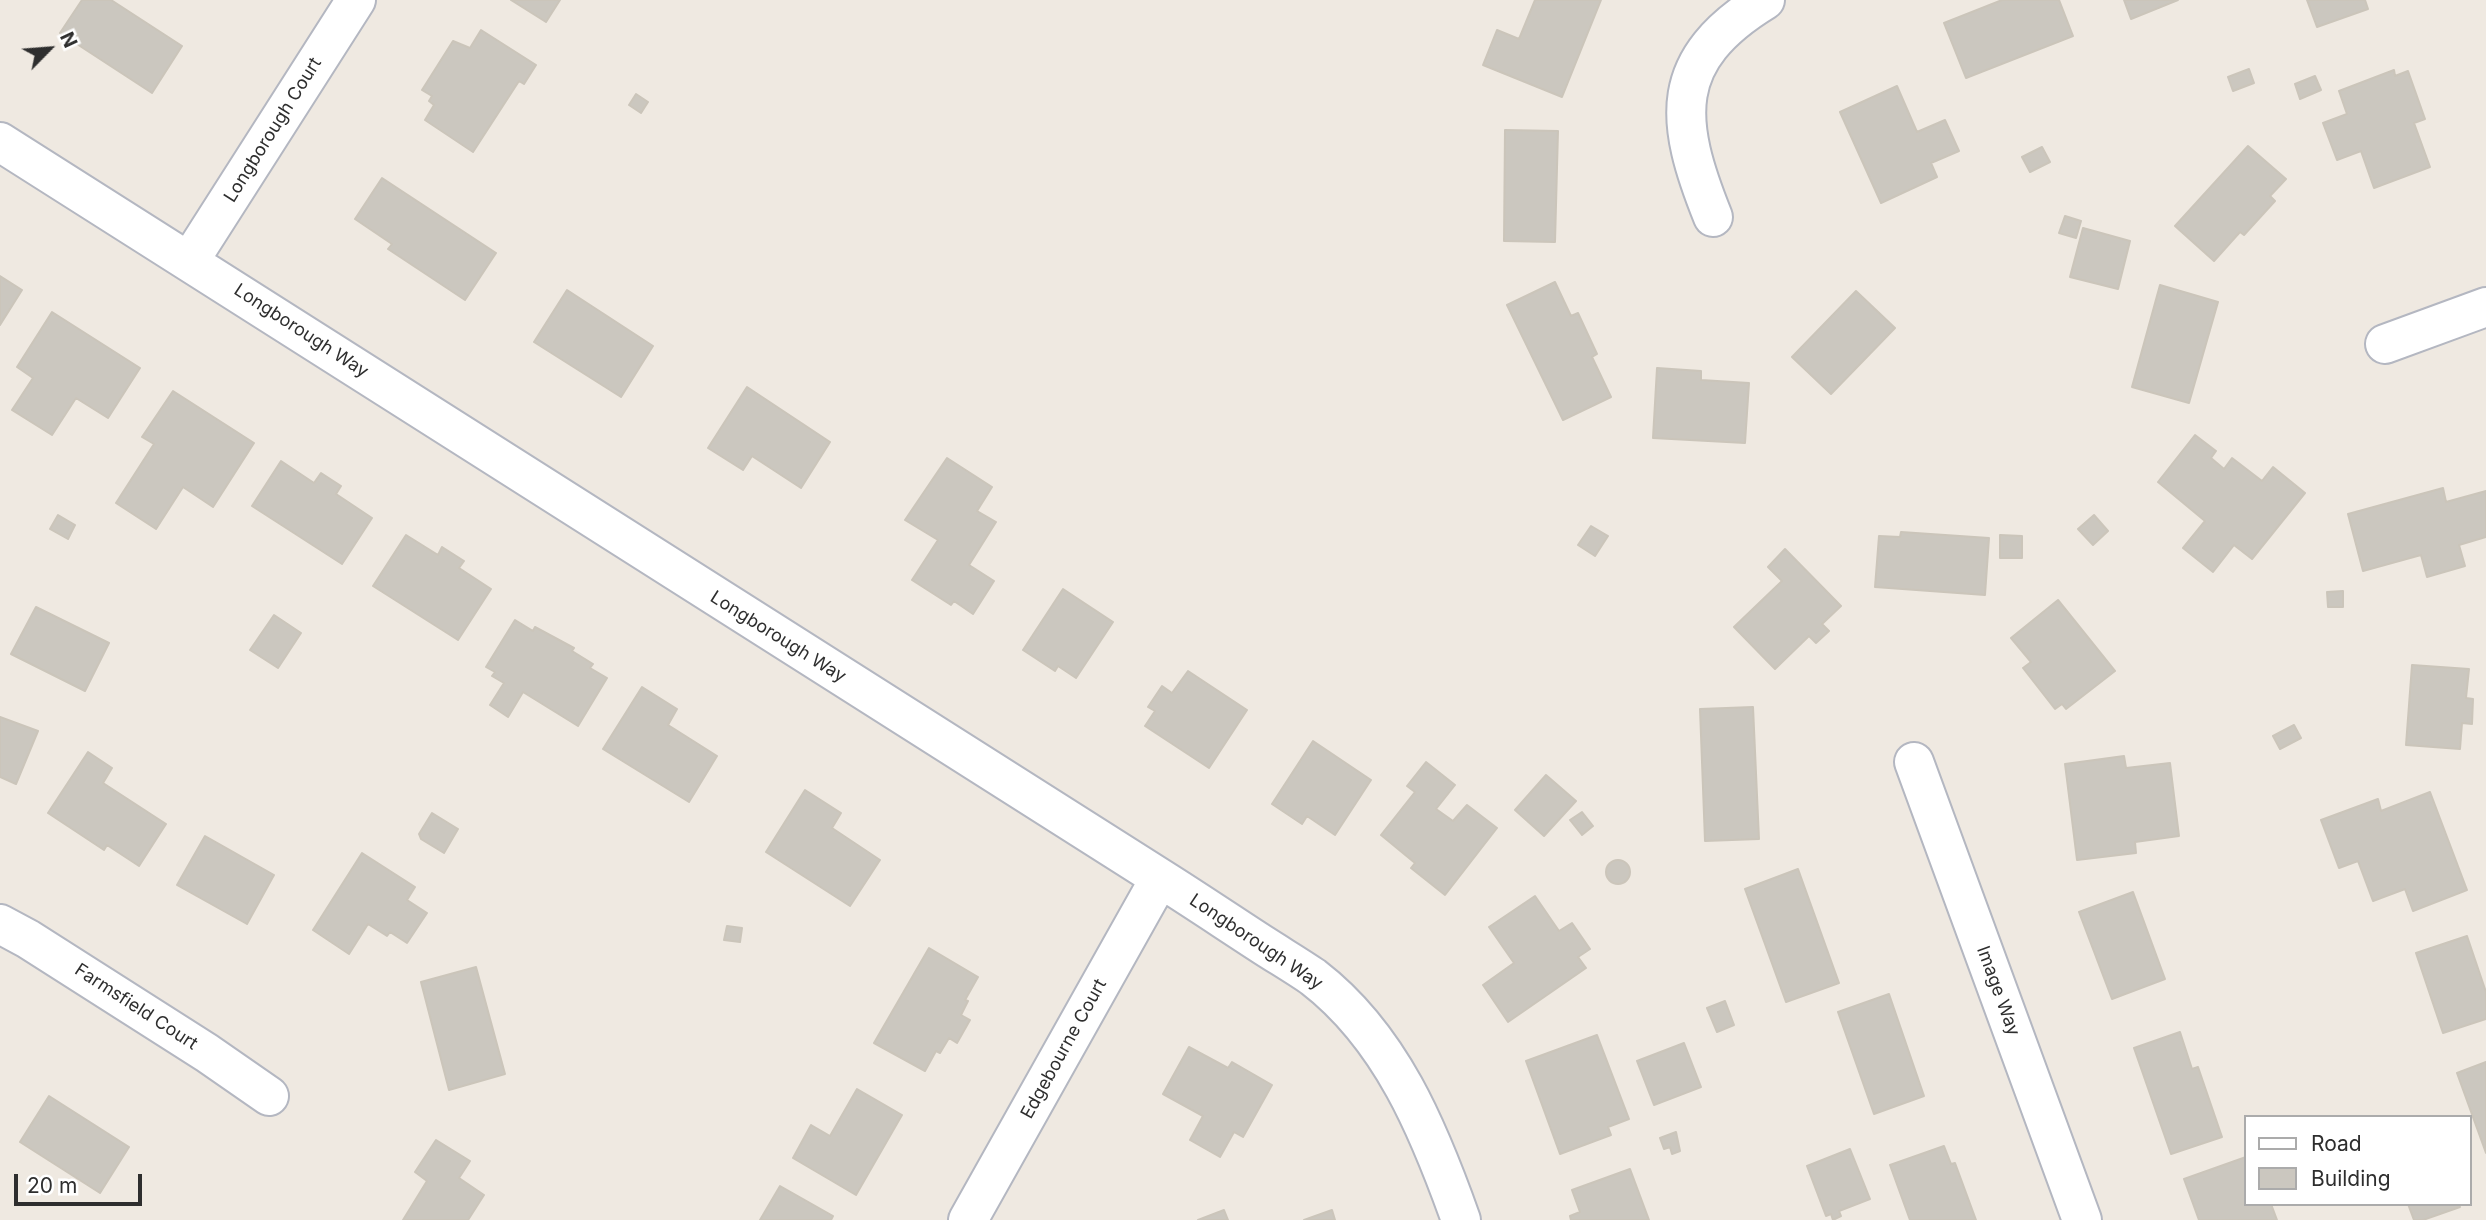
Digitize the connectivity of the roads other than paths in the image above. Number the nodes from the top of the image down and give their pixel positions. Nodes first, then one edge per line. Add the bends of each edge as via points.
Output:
1 (356, 0) edge
2 (1765, 0) edge
3 (0, 142) edge
4 (1713, 217) dead end
5 (190, 260) junction
6 (2486, 307) edge
7 (2385, 344) dead end
8 (1914, 762) dead end
9 (1160, 878) junction
10 (0, 924) edge
11 (269, 1096) dead end
12 (968, 1220) edge
13 (1461, 1220) edge
14 (2082, 1220) edge

1 - 5 street, Longborough Court
2 - 4 street via 1704,52 1687,90 1691,159
3 - 5 street, Longborough Way
5 - 9 street, Longborough Way
6 - 7 street
8 - 14 street, Image Way
9 - 12 street, Edgebourne Court
9 - 13 street, Longborough Way via 1314,978 1348,1009 1396,1071 1418,1110
10 - 11 street, Farmsfield Court

